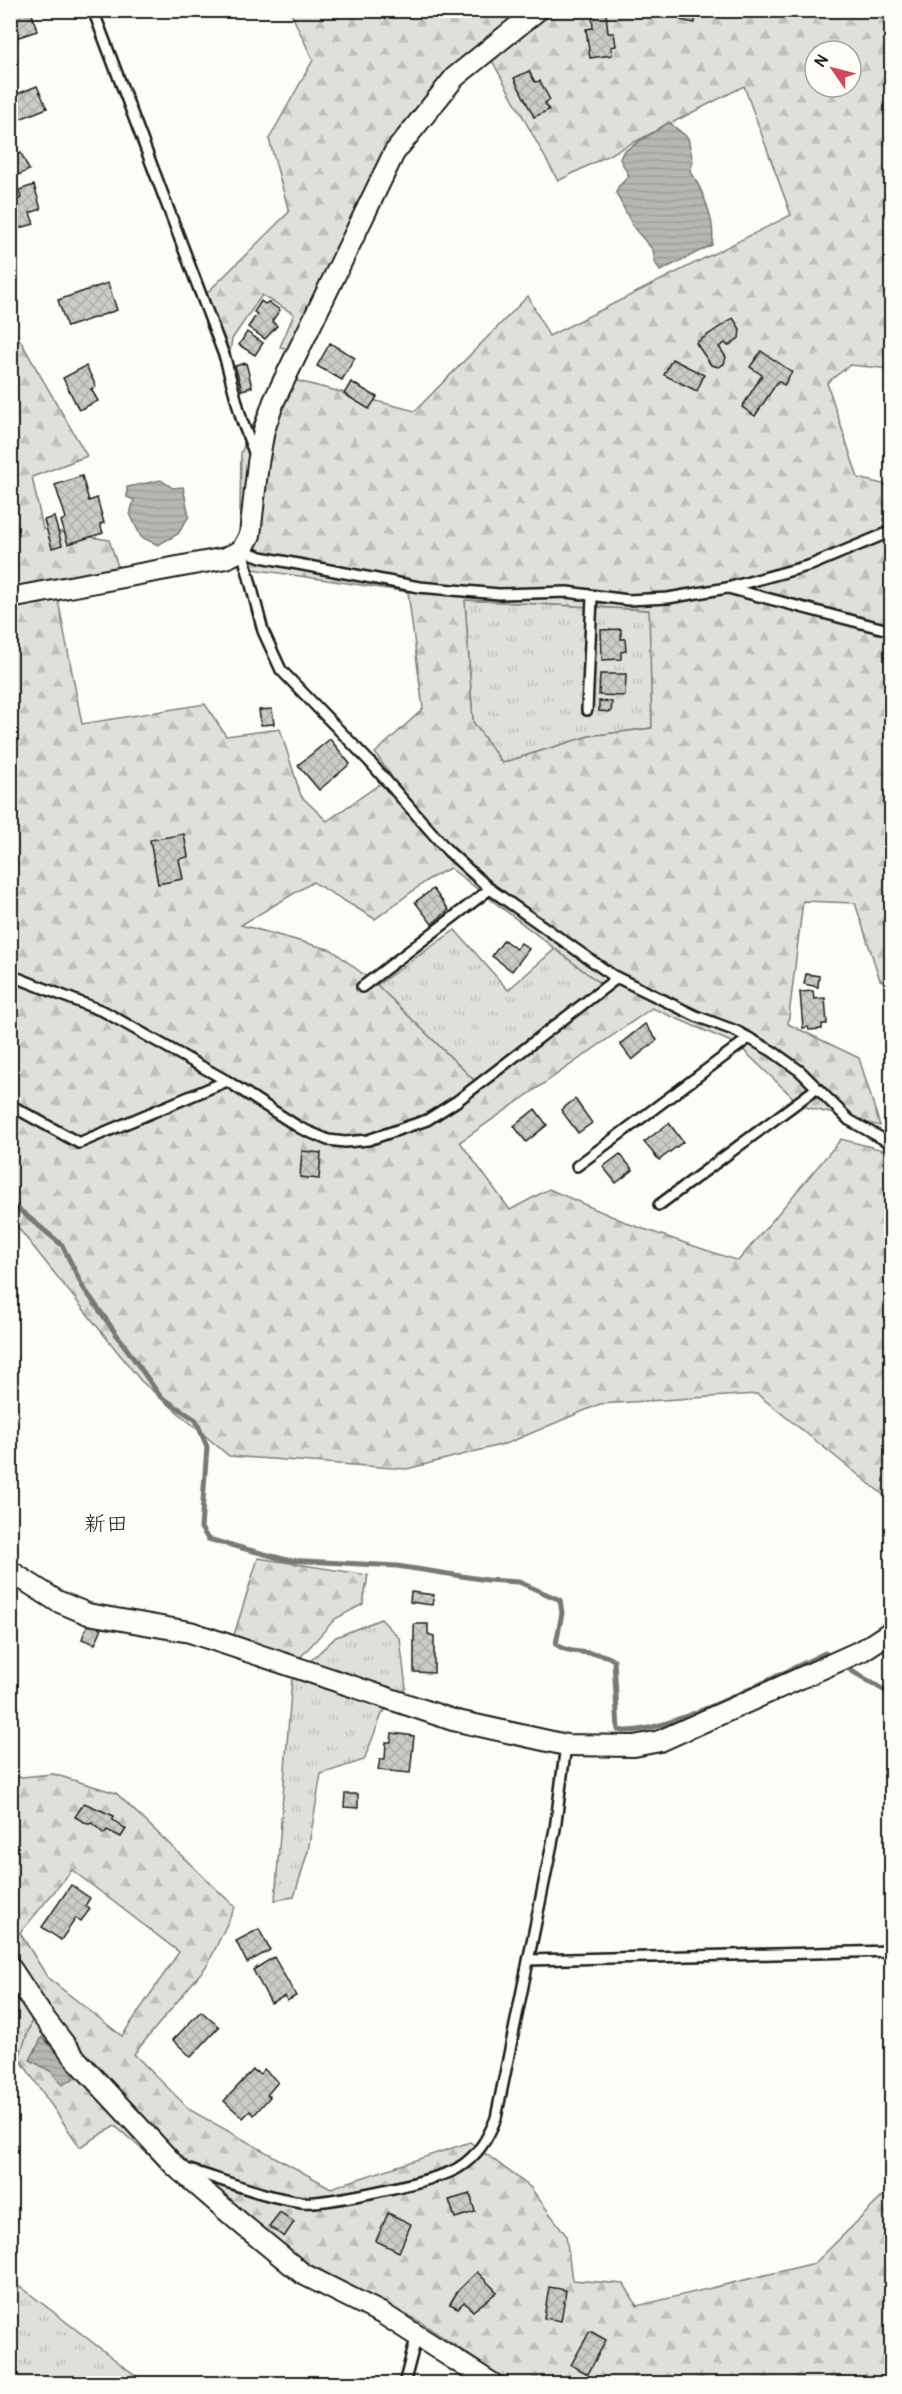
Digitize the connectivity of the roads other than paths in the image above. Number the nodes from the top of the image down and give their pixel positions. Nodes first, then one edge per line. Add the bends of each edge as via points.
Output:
1 (93, 10) edge
2 (538, 10) edge
3 (258, 463) junction
4 (891, 531) edge
5 (242, 550) junction
6 (726, 588) junction
7 (592, 597) junction
8 (10, 598) edge
9 (891, 631) edge
10 (587, 710) dead end
11 (490, 889) junction
12 (10, 975) edge
13 (617, 978) junction
14 (362, 987) dead end
15 (749, 1038) junction
16 (227, 1081) junction
17 (817, 1088) junction
18 (10, 1104) edge
19 (891, 1144) edge
20 (577, 1166) dead end
21 (660, 1205) dead end
22 (10, 1571) edge
23 (891, 1631) edge
24 (566, 1745) junction
25 (891, 1951) edge
26 (530, 1960) junction
27 (10, 1967) edge
28 (175, 2166) junction
29 (417, 2335) junction
30 (404, 2384) edge
31 (493, 2384) edge

1 - 3 lane via 225,358
2 - 3 street via 455,77 394,153 274,401
3 - 5 street via 250,535
4 - 6 lane via 811,565
5 - 7 lane via 419,587 499,594 567,592
5 - 8 street via 216,560
5 - 11 lane via 263,632 281,670 448,851
6 - 7 lane via 668,598
6 - 9 lane
7 - 10 lane
11 - 13 lane
11 - 14 lane
12 - 16 lane via 105,1012
13 - 15 lane
13 - 16 lane via 457,1101 427,1120 368,1140 328,1140 300,1128
15 - 17 lane via 800,1071
15 - 20 lane
16 - 18 lane via 79,1143
17 - 19 lane via 849,1120
17 - 21 lane
22 - 24 street via 57,1601 88,1614 190,1632 453,1720
23 - 24 street via 863,1650 660,1741 634,1746
24 - 26 lane via 555,1829
25 - 26 lane
26 - 28 lane via 496,2118 476,2155 457,2170 340,2200 303,2202
27 - 28 street via 76,2059
28 - 29 street via 303,2274
29 - 30 lane
29 - 31 street

